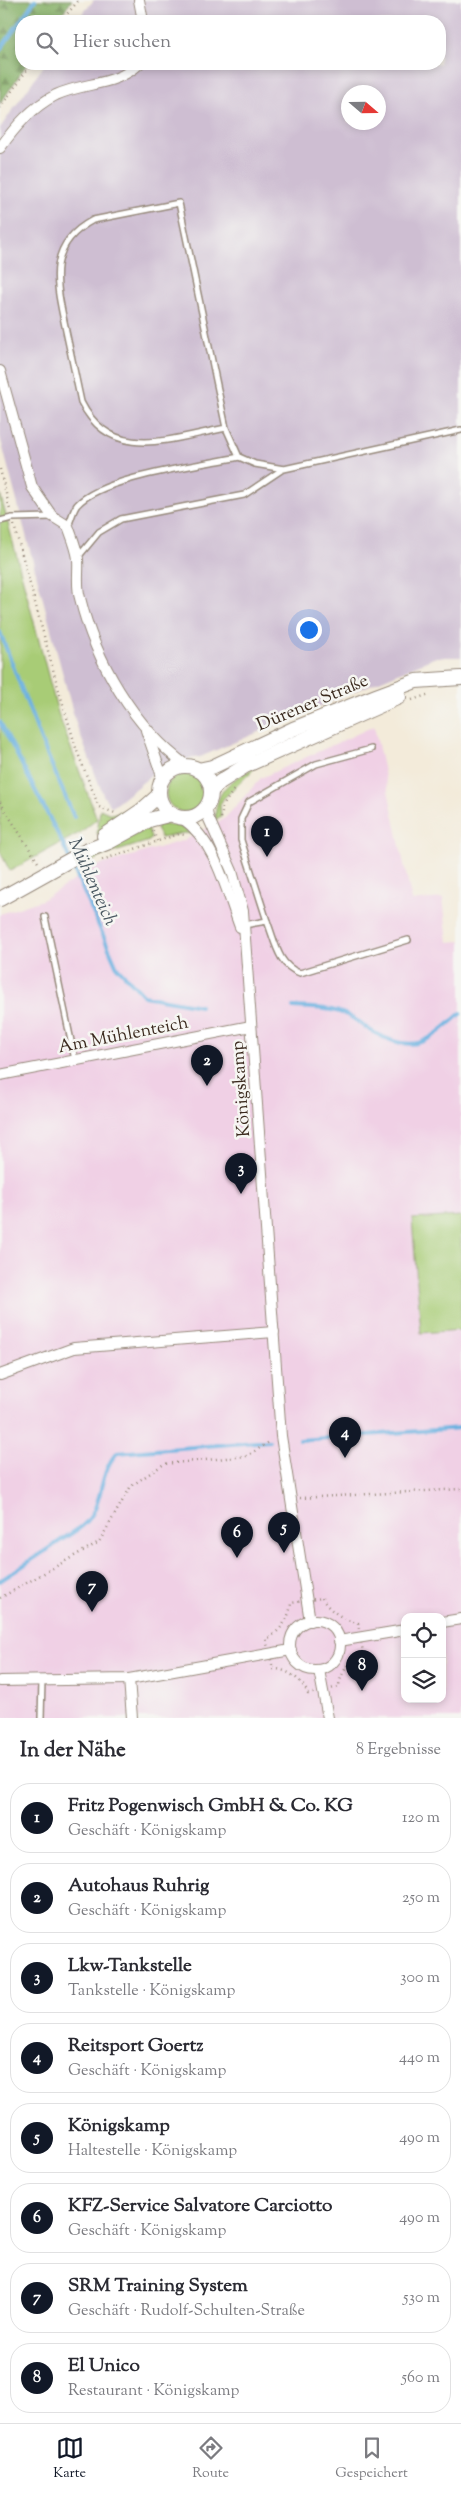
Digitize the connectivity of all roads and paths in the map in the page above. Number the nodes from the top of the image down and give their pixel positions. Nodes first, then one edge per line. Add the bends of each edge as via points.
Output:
1 (79, 0) edge
2 (139, 0) edge
3 (66, 15) edge
4 (142, 15) edge
5 (27, 70) edge
6 (132, 70) edge
7 (0, 108) edge
8 (0, 148) edge
9 (0, 371) edge
10 (226, 428) junction
11 (461, 430) edge
12 (239, 457) junction
13 (0, 468) edge
14 (284, 469) junction
15 (52, 516) junction
16 (12, 518) junction
17 (0, 521) edge
18 (68, 526) junction
19 (78, 557) junction
20 (444, 678) junction
21 (461, 678) edge
22 (144, 727) junction
23 (371, 749) dead end
24 (193, 768) junction
25 (162, 779) junction
26 (211, 791) junction
27 (159, 794) junction
28 (0, 802) edge
29 (206, 806) junction
30 (122, 810) dead end
31 (177, 816) junction
32 (157, 841) dead end
33 (83, 853) junction
34 (95, 863) dead end
35 (44, 874) junction
36 (0, 899) edge
37 (45, 917) dead end
38 (267, 921) junction
39 (244, 925) junction
40 (408, 940) dead end
41 (246, 942) junction
42 (252, 1026) junction
43 (75, 1060) junction
44 (0, 1074) edge
45 (274, 1332) junction
46 (0, 1375) edge
47 (281, 1436) junction
48 (461, 1489) edge
49 (289, 1499) junction
50 (0, 1598) edge
51 (306, 1600) junction
52 (461, 1619) edge
53 (310, 1621) junction
54 (446, 1621) edge
55 (401, 1631) edge
56 (361, 1637) junction
57 (339, 1641) junction
58 (291, 1650) junction
59 (270, 1654) junction
60 (319, 1670) junction
61 (129, 1679) junction
62 (42, 1680) junction
63 (0, 1681) edge
64 (324, 1691) junction
65 (41, 1718) edge
66 (132, 1718) edge
67 (328, 1718) edge

1 - 3 path
2 - 4 street
5 - 7 path
6 - 8 street via 109,81 57,95 16,126
9 - 15 street via 28,476
10 - 10 lane via 153,441 126,442 99,429 88,416 81,402 56,280 62,249 80,227 92,220 179,203
10 - 12 lane
11 - 14 lane
12 - 14 lane via 255,464
12 - 18 lane via 102,488 77,505
13 - 16 path
14 - 19 lane via 244,495 121,519 99,532
15 - 16 lane
15 - 18 street
16 - 17 lane
16 - 30 path via 77,751 99,807 114,813
18 - 19 street
19 - 22 street via 79,596 95,643 109,676
20 - 21 main road, Dürener Straße
20 - 24 main road, Dürener Straße via 416,682 376,696 212,767
20 - 26 main road, Dürener Straße via 245,766
22 - 24 street via 175,758
22 - 25 street
23 - 38 lane via 316,764 249,802 241,819 241,840
24 - 25 main road via 173,769
24 - 26 main road via 209,783
25 - 27 main road
26 - 29 main road
27 - 31 main road via 163,806
27 - 33 main road
28 - 35 path
29 - 31 main road via 200,813
29 - 39 street, Königskamp via 232,871
31 - 33 main road via 149,820
31 - 41 street, Königskamp via 200,834 212,854
32 - 34 path
33 - 35 main road
35 - 36 main road
37 - 43 lane
38 - 39 lane
38 - 40 lane via 282,961 300,973
39 - 41 street, Königskamp
41 - 42 street, Königskamp
42 - 43 street, Am Mühlenteich
42 - 45 street, Königskamp
43 - 44 street, Am Mühlenteich
45 - 46 street via 74,1348
45 - 47 street, Königskamp
47 - 49 street, Königskamp
47 - 50 path via 247,1456 164,1464 131,1486 99,1542
48 - 49 path
49 - 51 street, Königskamp
51 - 53 street, Königskamp
51 - 56 path via 322,1598 343,1618 358,1623
51 - 59 path via 291,1603 282,1625 266,1639
52 - 54 street
53 - 57 street via 326,1623 333,1628
53 - 58 street via 296,1629
55 - 56 street
56 - 57 street
56 - 64 path via 364,1652 354,1657 339,1680 339,1687
57 - 60 street via 336,1660
58 - 59 street
58 - 60 street via 299,1665
59 - 61 street
59 - 64 path via 273,1669 281,1668 305,1685 308,1694
60 - 64 street
61 - 62 street
61 - 66 street
62 - 63 street
62 - 65 lane
64 - 67 street

